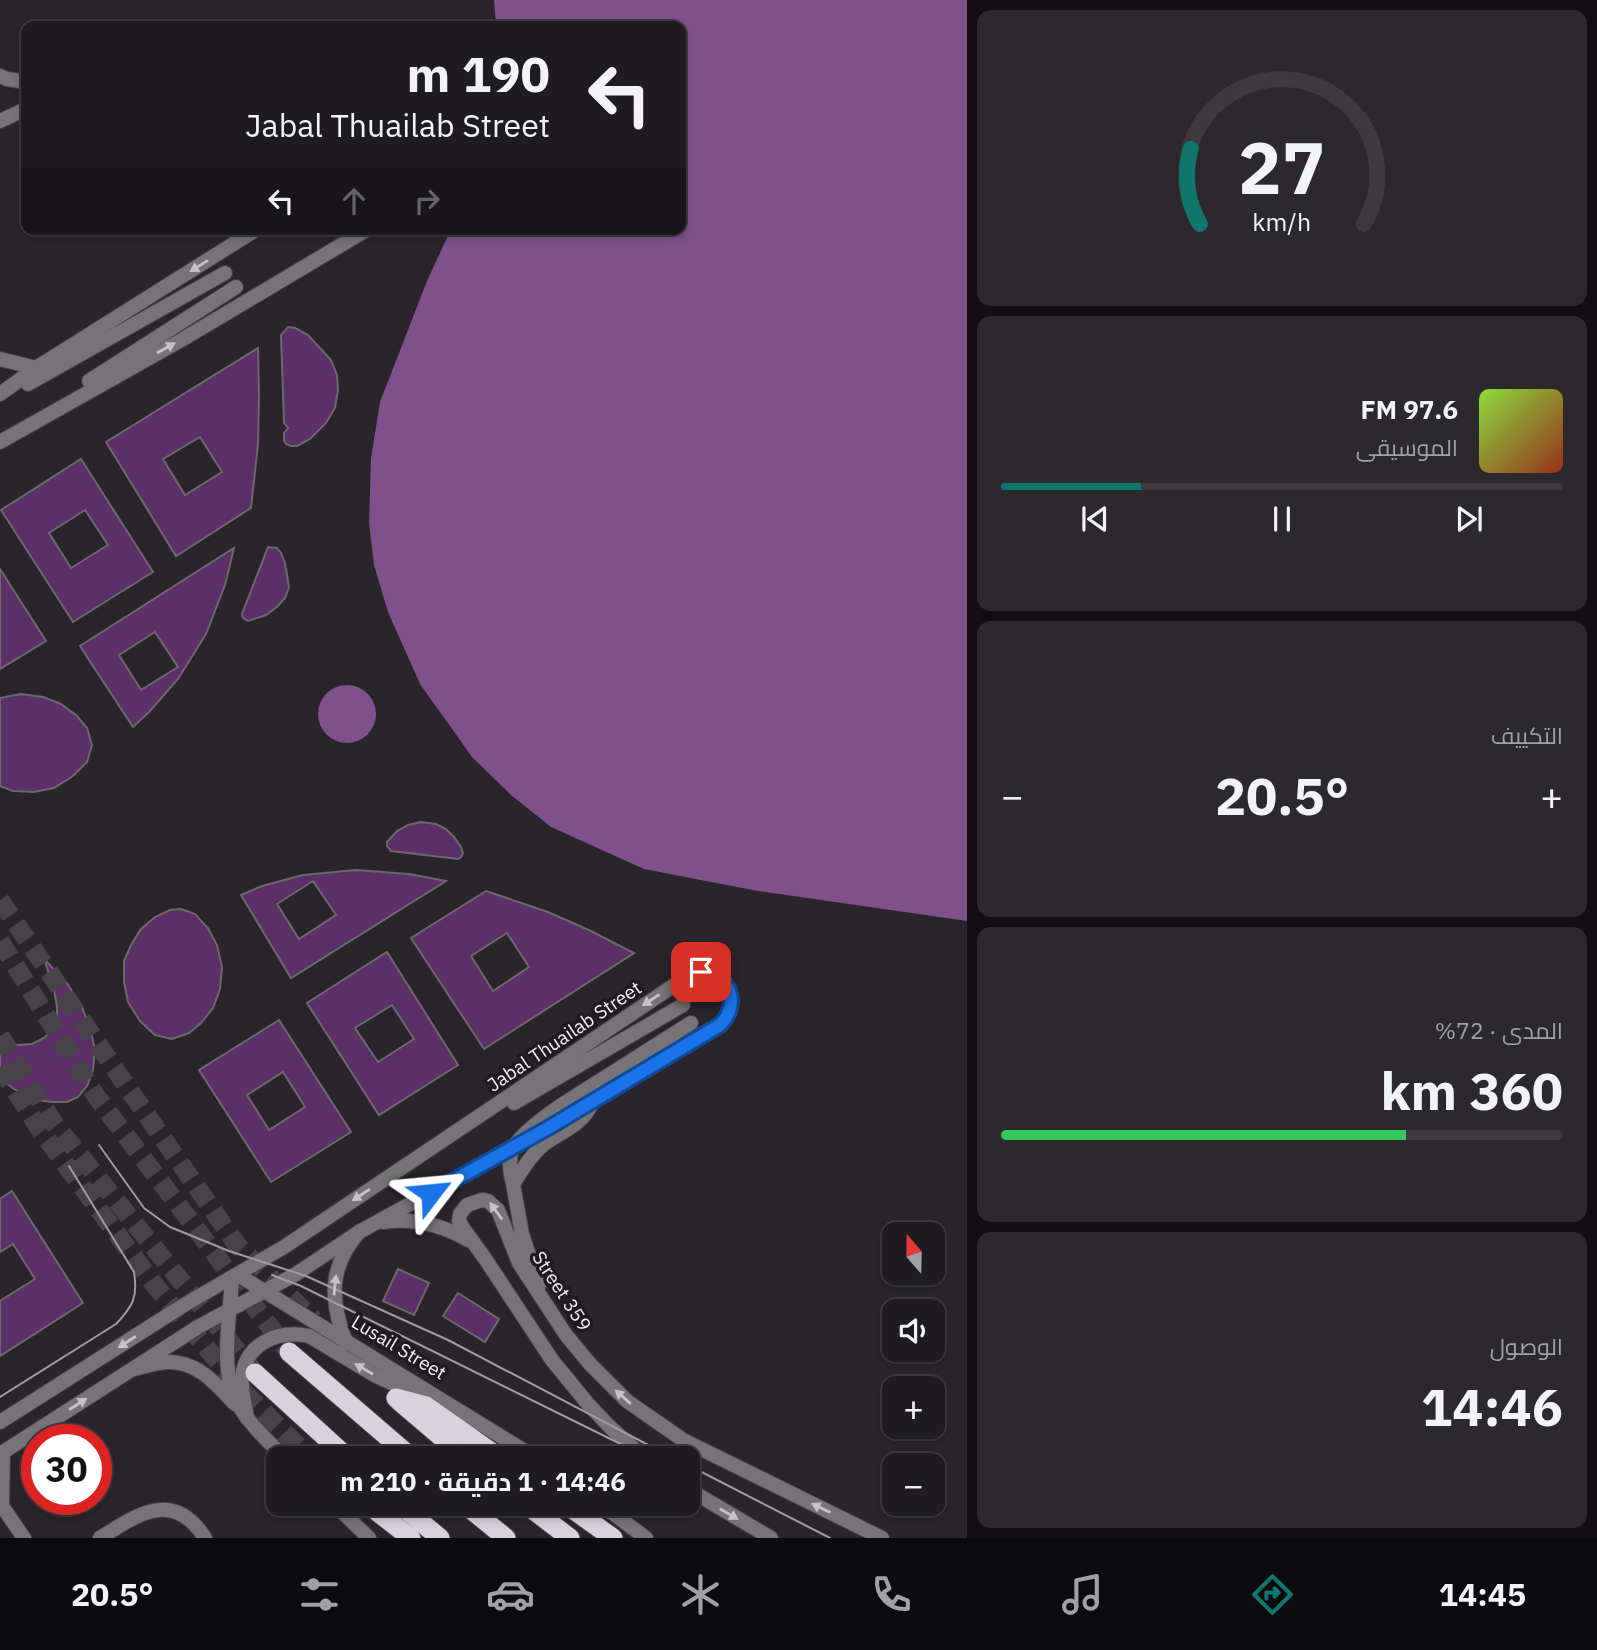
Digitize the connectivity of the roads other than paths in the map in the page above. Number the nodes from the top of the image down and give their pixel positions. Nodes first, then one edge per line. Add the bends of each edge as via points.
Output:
1 (0, 76) edge
2 (21, 81) edge
3 (21, 111) edge
4 (0, 120) edge
5 (247, 235) edge
6 (358, 235) edge
7 (225, 273) dead end
8 (236, 286) dead end
9 (0, 359) edge
10 (36, 368) junction
11 (0, 394) edge
12 (0, 400) edge
13 (0, 441) edge
14 (683, 1005) dead end
15 (691, 1023) dead end
16 (592, 1102) junction
17 (512, 1148) junction
18 (399, 1169) junction
19 (513, 1184) junction
20 (375, 1224) junction
21 (359, 1232) junction
22 (475, 1244) junction
23 (235, 1277) junction
24 (265, 1292) junction
25 (545, 1303) junction
26 (230, 1310) junction
27 (346, 1342) junction
28 (289, 1352) tunnel mouth
29 (133, 1369) junction
30 (255, 1373) tunnel mouth
31 (471, 1417) junction
32 (247, 1418) junction
33 (0, 1422) edge
34 (273, 1446) edge
35 (335, 1446) edge
36 (398, 1446) edge
37 (452, 1446) edge
38 (483, 1446) edge
39 (517, 1446) edge
40 (631, 1446) edge
41 (1, 1453) edge
42 (700, 1496) edge
43 (1, 1504) edge
44 (346, 1516) edge
45 (368, 1516) edge
46 (383, 1516) edge
47 (414, 1516) edge
48 (479, 1516) edge
49 (541, 1516) edge
50 (582, 1516) edge
51 (616, 1516) edge
52 (24, 1538) edge
53 (100, 1538) edge
54 (205, 1538) edge
55 (369, 1538) edge
56 (390, 1538) edge
57 (411, 1538) edge
58 (440, 1538) edge
59 (506, 1538) edge
60 (570, 1538) edge
61 (612, 1538) edge
62 (646, 1538) edge
63 (771, 1538) edge
64 (882, 1538) edge

1 - 2 street
3 - 4 street
5 -> 10 street
13 -> 6 street
7 - 12 street
8 - 13 street
9 - 10 street
10 - 11 street
14 - 18 street
15 - 17 street via 542,1118
16 - 17 street, Jabal Thuailab Street
16 -> 18 street, Jabal Thuailab Street via 720,1025 732,1001 724,982 707,972 688,976
16 - 19 street via 577,1123 533,1154
17 - 19 street
17 - 20 street, Jabal Thuailab Street
18 -> 23 street, Jabal Thuailab Street
19 - 25 street via 522,1234
20 - 21 street, Jabal Thuailab Street
20 - 22 street via 427,1224
21 - 24 street, Jabal Thuailab Street
27 -> 21 street via 336,1314 334,1288 339,1264
25 -> 22 street, Street 359 via 519,1263 498,1210 488,1201 474,1201 460,1214 459,1222
22 - 40 street, Street 359 via 573,1386
23 - 24 street, Lusail Street
23 - 26 street
23 -> 33 street, Jabal Thuailab Street
24 - 26 street, Jabal Thuailab Street
24 - 27 street, Lusail Street
64 -> 25 street, Street 359 via 683,1440 654,1420 590,1364
26 - 29 street, Jabal Thuailab Street
26 - 32 street via 230,1377 236,1402
27 - 31 street, Lusail Street
28 - 36 highway
29 - 32 street via 166,1362 197,1368
41 -> 29 street, Jabal Thuailab Street
30 - 35 highway
31 -> 32 street via 376,1376 316,1339 297,1333 265,1341 245,1363 242,1388
31 - 39 street, Lusail Street
32 - 34 street
37 - 38 highway via 396,1398 432,1409
41 - 43 street
42 -> 63 street
43 - 52 street
44 - 55 street
45 - 56 highway
46 - 57 highway
47 - 58 highway
48 - 59 highway
49 - 60 highway
50 - 61 highway
51 - 62 street
53 - 54 street via 133,1517 166,1509 191,1522

